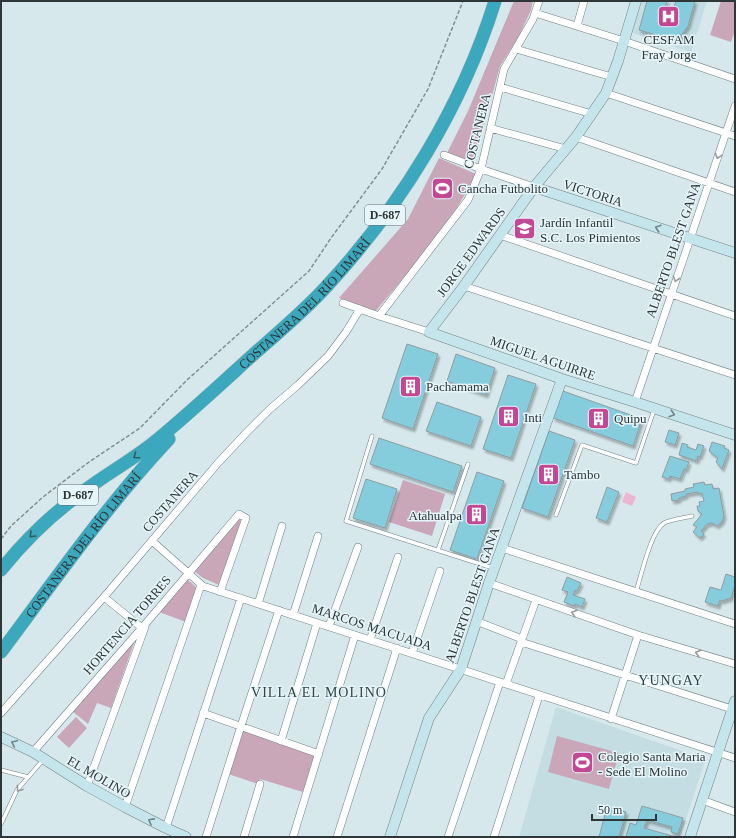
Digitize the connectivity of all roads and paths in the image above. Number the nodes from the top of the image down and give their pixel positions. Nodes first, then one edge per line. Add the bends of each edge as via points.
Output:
1 (463, 1) edge
2 (495, 1) edge
3 (539, 1) edge
4 (584, 1) edge
5 (636, 1) edge
6 (535, 13) junction
7 (577, 26) junction
8 (624, 41) junction
9 (516, 48) junction
10 (612, 77) junction
11 (735, 78) edge
12 (500, 87) junction
13 (606, 93) junction
14 (735, 106) edge
15 (592, 114) junction
16 (490, 128) junction
17 (726, 133) junction
18 (735, 136) edge
19 (576, 137) junction
20 (566, 150) junction
21 (444, 155) dead end
22 (481, 169) junction
23 (709, 183) junction
24 (534, 187) junction
25 (735, 192) edge
26 (500, 235) junction
27 (690, 238) junction
28 (735, 253) edge
29 (464, 286) junction
30 (671, 295) junction
31 (343, 303) dead end
32 (360, 309) junction
33 (379, 316) junction
34 (735, 316) edge
35 (429, 332) junction
36 (653, 348) junction
37 (735, 374) edge
38 (562, 379) junction
39 (217, 388) junction
40 (635, 402) junction
41 (654, 409) junction
42 (735, 435) edge
43 (372, 436) dead end
44 (468, 464) dead end
45 (556, 515) dead end
46 (692, 516) dead end
47 (282, 526) dead end
48 (318, 536) dead end
49 (1, 539) edge
50 (152, 541) junction
51 (358, 548) dead end
52 (502, 548) junction
53 (438, 550) junction
54 (398, 557) dead end
55 (494, 568) junction
56 (1, 570) edge
57 (440, 571) dead end
58 (188, 573) junction
59 (489, 583) junction
60 (201, 585) junction
61 (220, 592) junction
62 (636, 592) junction
63 (104, 597) junction
64 (241, 598) junction
65 (536, 600) junction
66 (258, 604) junction
67 (279, 610) junction
68 (293, 615) junction
69 (476, 621) junction
70 (317, 623) junction
71 (735, 624) edge
72 (144, 625) junction
73 (329, 626) junction
74 (355, 635) junction
75 (638, 635) junction
76 (370, 640) junction
77 (522, 640) junction
78 (397, 648) junction
79 (1, 652) edge
80 (412, 653) junction
81 (735, 664) edge
82 (461, 669) junction
83 (625, 674) junction
84 (503, 683) junction
85 (539, 696) junction
86 (734, 707) edge
87 (1, 713) edge
88 (203, 713) junction
89 (611, 719) junction
90 (241, 726) junction
91 (1, 737) edge
92 (281, 741) junction
93 (33, 752) junction
94 (717, 752) junction
95 (319, 754) junction
96 (735, 758) edge
97 (44, 759) junction
98 (1, 770) edge
99 (28, 777) junction
100 (260, 784) dead end
101 (86, 786) junction
102 (702, 800) junction
103 (125, 807) junction
104 (735, 812) edge
105 (1, 824) edge
106 (166, 828) junction
107 (186, 837) edge
108 (206, 837) edge
109 (244, 837) edge
110 (293, 837) edge
111 (337, 837) edge
112 (390, 837) edge
113 (448, 837) edge
114 (494, 837) edge
115 (690, 837) edge

1 - 49 path via 428,89 382,169 309,271 187,380 140,428 43,497 11,526
2 - 39 highway, COSTANERA DEL RÍO LIMARÍ / D-687 via 476,56 457,96 434,140 395,201 326,287
3 - 6 street, COSTANERA
4 - 7 street
5 - 8 street, JORGE EDWARDS
6 - 7 street
6 - 9 street, COSTANERA
7 - 8 street
8 - 10 street, JORGE EDWARDS
8 - 11 street
9 - 10 street
9 - 12 street, COSTANERA via 504,69
10 - 13 street, JORGE EDWARDS
12 - 15 street
12 - 16 street, COSTANERA
13 - 15 street, JORGE EDWARDS
13 - 17 street
14 - 17 street, ALBERTO BLEST GANA
15 - 19 street, JORGE EDWARDS
16 - 20 street
16 - 22 street, COSTANERA
17 - 18 street
17 -> 23 street, ALBERTO BLEST GANA
19 - 20 street, JORGE EDWARDS
19 - 23 street
20 - 24 street, JORGE EDWARDS
21 - 22 street, VICTORIA
22 - 24 street, VICTORIA
22 - 33 street, COSTANERA via 468,200
23 - 25 street
23 - 27 street, ALBERTO BLEST GANA
24 - 26 street, JORGE EDWARDS
27 -> 24 street, VICTORIA
26 - 29 street, JORGE EDWARDS
26 - 30 street
27 - 28 street, VICTORIA
27 -> 30 street, ALBERTO BLEST GANA
29 - 35 street, JORGE EDWARDS
29 - 36 street
30 - 34 street
30 - 36 street, ALBERTO BLEST GANA
31 - 32 street, MIGUEL AGUIRRE
32 - 33 street, MIGUEL AGUIRRE
32 - 50 street, COSTANERA via 328,356 247,432
33 - 35 street, MIGUEL AGUIRRE
35 - 38 street, MIGUEL AGUIRRE
36 - 37 street
36 - 40 street, ALBERTO BLEST GANA
38 - 40 street, MIGUEL AGUIRRE
38 - 52 street, ALBERTO BLEST GANA
39 -> 56 highway, COSTANERA DEL RÍO LIMARÍ / D-687 via 146,449 88,488 53,516 23,544
39 - 79 highway, COSTANERA DEL RÍO LIMARÍ / D-687 via 114,501
40 - 41 street, MIGUEL AGUIRRE
41 -> 42 street, MIGUEL AGUIRRE
41 - 45 lane via 636,463 582,445
43 - 53 lane via 346,521
44 - 53 lane
46 - 62 lane via 665,522 660,527 654,536
47 - 66 street
48 - 68 street
50 - 58 street, MARCOS MACUADA
50 - 63 street, COSTANERA
51 - 73 street
52 - 55 street, ALBERTO BLEST GANA
52 - 62 street
53 - 55 lane
54 - 76 street
55 - 59 street, ALBERTO BLEST GANA
57 - 80 street
58 - 60 street, MARCOS MACUADA
58 - 61 street, HORTENCIA TORRES via 239,514 246,518
58 - 72 street, HORTENCIA TORRES
59 - 65 street
59 - 69 street, ALBERTO BLEST GANA
60 - 61 street, MARCOS MACUADA
60 - 103 street
61 - 64 street, MARCOS MACUADA
62 - 71 street
63 - 72 street
63 - 87 street, COSTANERA
64 - 66 street, MARCOS MACUADA
64 - 88 street
75 -> 65 street
65 - 77 street
66 - 67 street, MARCOS MACUADA
67 - 68 street, MARCOS MACUADA
67 - 90 street
68 - 70 street, MARCOS MACUADA
69 - 77 street
69 - 82 street, ALBERTO BLEST GANA
70 - 73 street, MARCOS MACUADA
70 - 92 street
72 - 93 street, HORTENCIA TORRES
72 - 101 street
73 - 74 street, MARCOS MACUADA
74 - 76 street, MARCOS MACUADA
74 - 95 street
81 -> 75 street
75 - 83 street
76 - 78 street, MARCOS MACUADA
77 - 83 street
77 - 84 street
78 - 80 street, MARCOS MACUADA
78 - 111 street
80 - 82 street, MARCOS MACUADA
82 - 84 street, MARCOS MACUADA
82 - 112 street, ALBERTO BLEST GANA via 429,718
83 - 86 street
83 - 89 street
84 - 85 street, MARCOS MACUADA
84 - 113 street
85 - 89 street, MARCOS MACUADA
85 - 114 street
86 - 94 street
88 - 90 street
88 - 106 street
89 - 94 street, MARCOS MACUADA
90 - 92 street
90 - 108 street
93 -> 91 street, EL MOLINO
92 - 95 street
93 - 97 street, EL MOLINO
94 - 96 street, MARCOS MACUADA
94 - 102 street
95 - 110 street
97 - 99 lane
97 - 101 street, EL MOLINO
98 - 99 lane
99 -> 105 lane via 17,790
100 - 109 street
101 - 103 street, EL MOLINO
102 - 104 street
102 - 115 street
106 -> 103 street, EL MOLINO
106 - 107 street, EL MOLINO

